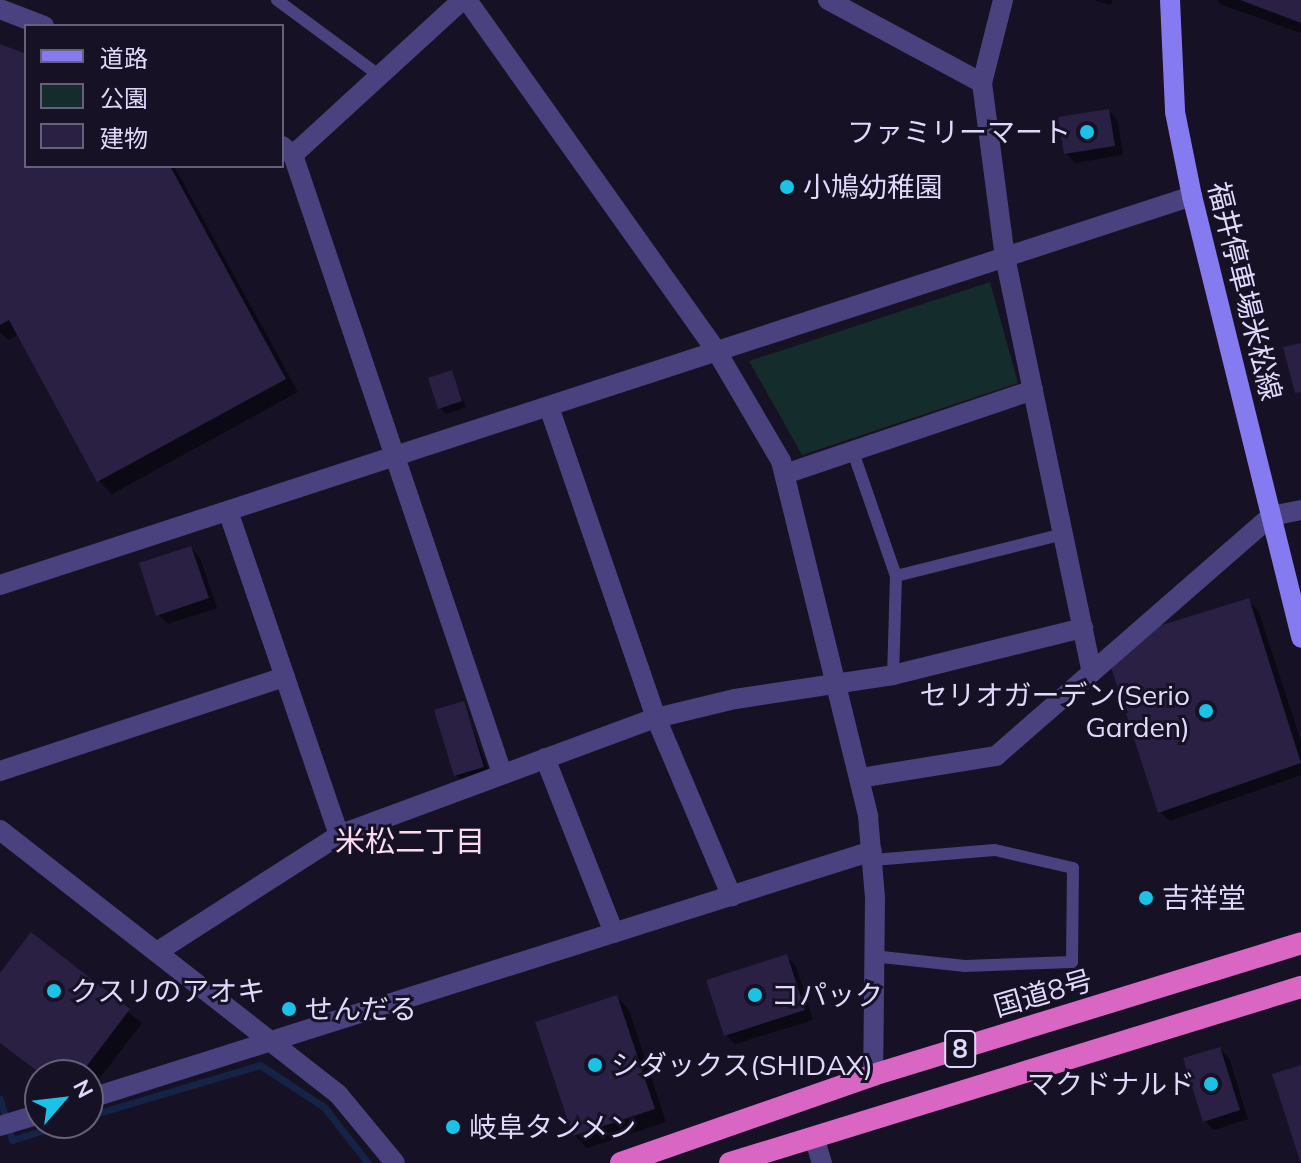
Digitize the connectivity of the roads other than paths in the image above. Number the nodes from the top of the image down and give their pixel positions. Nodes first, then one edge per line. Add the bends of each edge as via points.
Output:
1 (277, 0) edge
2 (464, 0) edge
3 (828, 0) edge
4 (1003, 0) edge
5 (1170, 0) edge
6 (0, 9) edge
7 (39, 24) edge
8 (380, 76) junction
9 (982, 83) junction
10 (288, 151) edge
11 (1192, 196) junction
12 (1005, 257) junction
13 (717, 352) junction
14 (1033, 390) junction
15 (549, 407) junction
16 (853, 452) junction
17 (396, 457) junction
18 (785, 474) junction
19 (1301, 510) edge
20 (228, 511) junction
21 (1271, 516) junction
22 (1063, 534) junction
23 (896, 576) junction
24 (0, 585) edge
25 (1083, 628) junction
26 (1301, 638) edge
27 (1092, 672) junction
28 (893, 675) junction
29 (285, 677) junction
30 (837, 683) junction
31 (656, 718) junction
32 (545, 758) junction
33 (0, 771) edge
34 (502, 773) junction
35 (860, 778) junction
36 (0, 830) edge
37 (339, 835) junction
38 (873, 855) junction
39 (732, 897) junction
40 (614, 933) junction
41 (1301, 943) edge
42 (157, 952) junction
43 (873, 956) junction
44 (1301, 987) edge
45 (271, 1041) junction
46 (873, 1075) junction
47 (104, 1094) edge
48 (24, 1119) edge
49 (0, 1126) edge
50 (814, 1137) junction
51 (395, 1163) edge
52 (621, 1163) edge
53 (730, 1163) edge
54 (822, 1163) edge

1 - 8 lane
2 - 8 street
2 - 13 street
3 - 9 street
4 - 9 street
5 - 11 main road, 福井停車場米松線 via 1175,112
6 - 7 street
8 - 10 street
9 - 12 street
10 - 17 street
11 - 12 street
11 - 21 main road, 福井停車場米松線
12 - 13 street
12 - 14 street
13 - 15 street
13 - 18 street
14 - 16 street
14 - 22 street
15 - 17 street
15 - 31 street
16 - 18 street
16 - 23 lane
17 - 20 street
17 - 34 street
18 - 30 street
19 - 21 street
20 - 24 street
20 - 29 street
21 - 26 main road, 福井停車場米松線
21 - 27 street
22 - 23 lane
22 - 25 street
23 - 28 lane
25 - 27 street
25 - 28 street
27 - 35 street via 996,756
28 - 30 street
29 - 33 street
29 - 37 street
30 - 31 street
30 - 35 street
31 - 32 street
31 - 39 street
32 - 34 street
32 - 40 street
34 - 37 street
35 - 38 street
36 - 42 street
37 - 42 street
38 - 39 street
38 - 43 street
38 - 43 lane via 995,850 1073,868 1072,962 965,966
39 - 40 street
40 - 45 street
41 - 46 highway, 国道8号 / 8
42 - 45 street
43 - 46 street
44 - 50 highway, 8
45 - 47 street
45 - 51 street via 338,1094
46 - 52 highway, 国道8号 / 8
48 - 49 street
50 - 53 highway, 8
50 - 54 street

